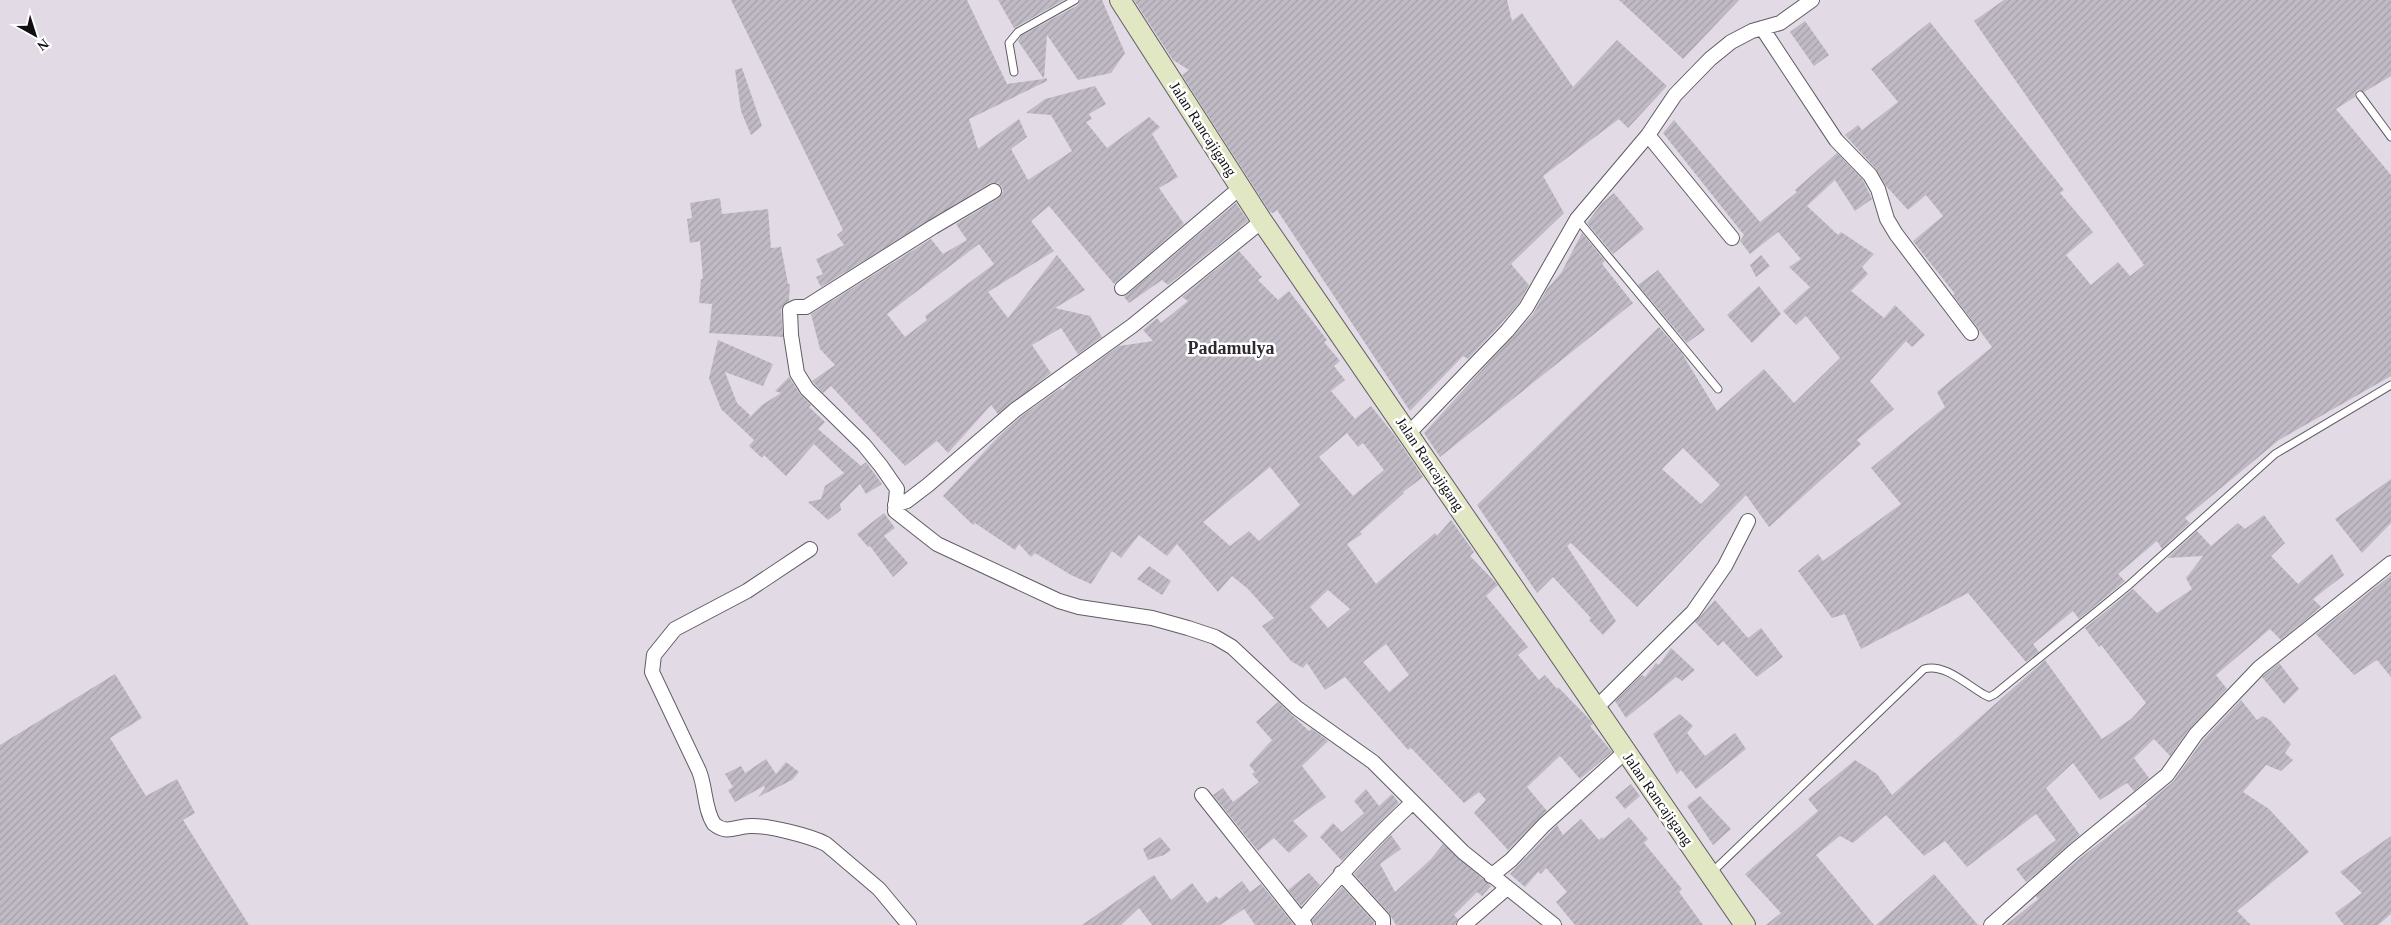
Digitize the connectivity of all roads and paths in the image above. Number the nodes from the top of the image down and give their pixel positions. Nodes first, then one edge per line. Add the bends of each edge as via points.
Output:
1 (1075, 0) edge
2 (1120, 0) edge
3 (1812, 0) edge
4 (1762, 28) junction
5 (1014, 72) dead end
6 (2360, 95) dead end
7 (1648, 135) junction
8 (2391, 137) edge
9 (1241, 187) junction
10 (994, 191) dead end
11 (1577, 219) junction
12 (1262, 221) junction
13 (1732, 238) dead end
14 (1122, 288) dead end
15 (1971, 333) dead end
16 (2391, 385) edge
17 (1718, 389) dead end
18 (1409, 433) junction
19 (895, 505) junction
20 (1748, 521) dead end
21 (810, 549) dead end
22 (2391, 563) edge
23 (1596, 708) junction
24 (1625, 752) junction
25 (1202, 795) dead end
26 (1413, 802) junction
27 (1341, 873) junction
28 (1710, 874) junction
29 (1491, 876) junction
30 (1507, 888) junction
31 (1303, 922) edge
32 (909, 925) edge
33 (1383, 925) edge
34 (1464, 925) edge
35 (1554, 925) edge
36 (1745, 925) edge
37 (1991, 925) edge

1 - 5 lane via 1018,32 1009,43
2 - 9 main road, Jalan Rancajigang
3 - 4 street via 1780,23
4 - 7 street via 1731,42 1710,59 1675,95
4 - 15 street via 1836,140 1870,175 1896,234
6 - 8 lane
7 - 11 street
7 - 13 street
9 - 12 main road, Jalan Rancajigang
9 - 14 street
10 - 19 street via 801,307 790,310 797,374 812,395 881,466 897,488
11 - 17 lane
11 - 18 street via 1526,308 1508,331
12 - 18 main road, Jalan Rancajigang
12 - 19 street via 1132,326 1015,410 928,485
16 - 28 lane via 2275,454 2129,585 1995,694 1989,697 1933,666 1924,669
18 - 23 main road, Jalan Rancajigang
19 - 26 street via 895,510 936,544 1059,602 1152,618 1215,637 1232,647 1297,708 1373,762
20 - 23 street via 1725,566 1690,616
21 - 32 street via 740,594 675,629 654,655 652,672 704,783 714,824 728,831 756,826 826,844 879,889
22 - 37 street via 2259,668 2196,734 2167,775
23 - 24 main road, Jalan Rancajigang
24 - 28 main road, Jalan Rancajigang
24 - 29 street
25 - 31 street
26 - 27 street
26 - 29 street
27 - 31 street
27 - 33 street via 1383,919
28 - 36 main road, Jalan Rancajigang
29 - 30 street
30 - 34 street
30 - 35 street

